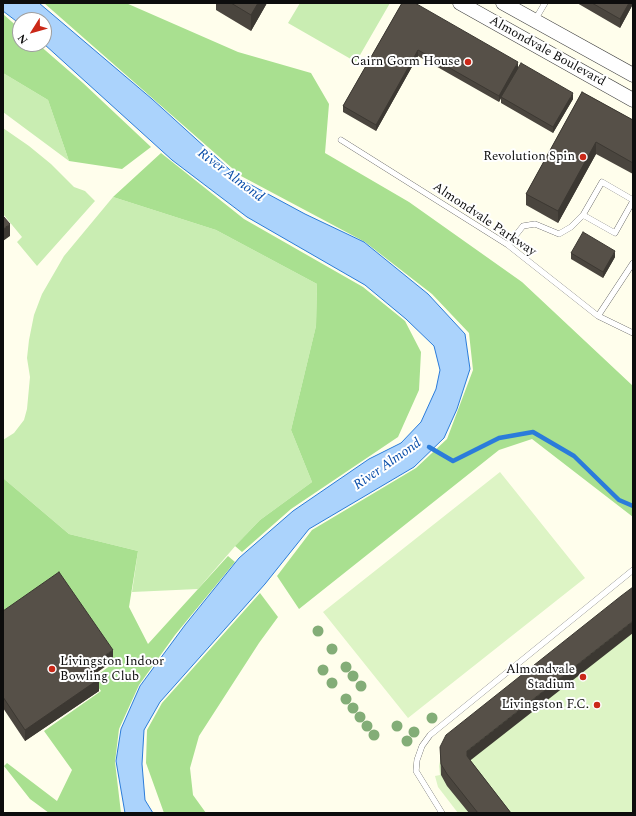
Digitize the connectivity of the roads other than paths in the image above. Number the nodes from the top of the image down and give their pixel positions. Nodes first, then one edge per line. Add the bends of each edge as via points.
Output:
1 (460, 3) edge
2 (503, 3) edge
3 (545, 3) edge
4 (535, 21) junction
5 (633, 75) edge
6 (633, 100) edge
7 (341, 140) dead end
8 (633, 201) edge
9 (583, 215) junction
10 (508, 245) junction
11 (633, 263) edge
12 (598, 316) junction
13 (633, 334) edge
14 (633, 570) edge
15 (442, 813) edge

1 - 6 street, Almondvale Boulevard
2 - 4 street, Almondvale Boulevard
3 - 4 lane
4 - 5 street, Almondvale Boulevard
7 - 10 lane, Almondvale Parkway
8 - 9 lane via 615,233
8 - 9 lane via 602,182
9 - 10 lane via 571,227 558,234 535,224 523,226
10 - 12 lane, Almondvale Parkway
11 - 12 lane
12 - 13 lane, Almondvale Parkway
14 - 15 lane via 430,735 422,746 416,771

